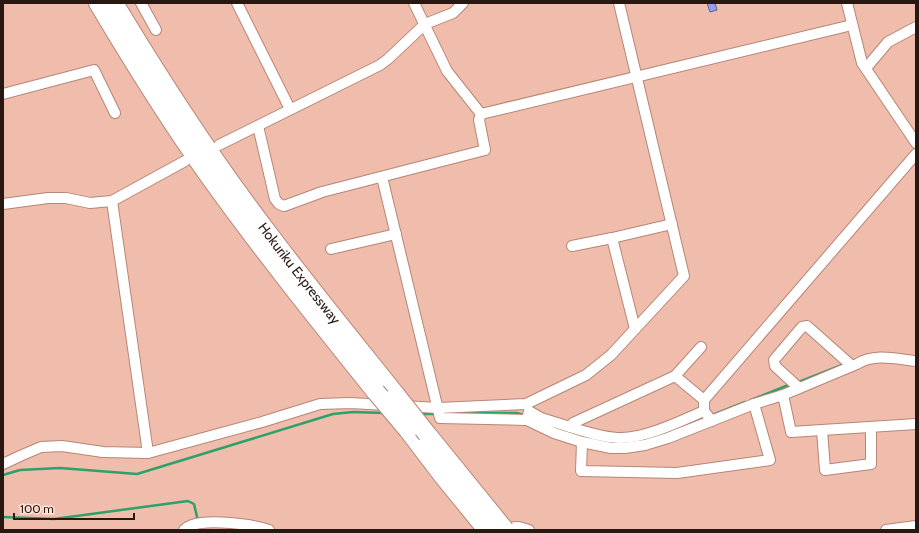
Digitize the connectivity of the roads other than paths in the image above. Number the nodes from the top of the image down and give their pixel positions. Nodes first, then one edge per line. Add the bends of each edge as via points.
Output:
1 (98, 3) edge
2 (114, 3) edge
3 (141, 3) edge
4 (237, 3) edge
5 (414, 3) edge
6 (462, 3) edge
7 (619, 3) edge
8 (847, 3) edge
9 (425, 24) junction
10 (852, 25) junction
11 (916, 27) edge
12 (156, 30) dead end
13 (866, 68) junction
14 (637, 77) junction
15 (3, 94) edge
16 (290, 109) junction
17 (115, 113) dead end
18 (481, 114) junction
19 (258, 126) junction
20 (916, 143) edge
21 (219, 145) dead end
22 (916, 154) edge
23 (185, 161) dead end
24 (382, 177) junction
25 (112, 201) junction
26 (3, 204) edge
27 (672, 224) junction
28 (396, 234) junction
29 (612, 238) junction
30 (572, 246) dead end
31 (331, 249) dead end
32 (635, 329) junction
33 (701, 347) dead end
34 (916, 361) edge
35 (852, 366) junction
36 (675, 376) junction
37 (799, 388) junction
38 (783, 395) junction
39 (704, 400) junction
40 (754, 404) junction
41 (438, 408) junction
42 (704, 411) junction
43 (527, 412) junction
44 (712, 421) junction
45 (916, 424) edge
46 (570, 427) junction
47 (871, 427) junction
48 (822, 430) junction
49 (582, 442) junction
50 (148, 453) junction
51 (3, 464) edge
52 (450, 473) junction
53 (916, 526) edge
54 (184, 530) edge
55 (269, 530) edge
56 (480, 530) edge
57 (487, 530) edge
58 (505, 530) edge
59 (529, 530) edge
60 (886, 530) edge

1 - 52 highway, Hokuriku Expressway, bridge via 166,112 256,240 376,392 408,430
2 - 52 highway, Hokuriku Expressway, bridge via 216,162 264,229 427,434
3 - 12 street
4 - 16 street
5 - 9 street
6 - 9 street via 453,13
7 - 14 street
8 - 10 street
9 - 16 street via 380,65
9 - 18 street via 447,71
10 - 13 street via 862,63
10 - 14 street
11 - 13 street via 888,42
13 - 20 street
14 - 18 street
14 - 27 street
15 - 17 street via 94,70
16 - 19 street
18 - 24 street via 485,150
19 - 21 street
19 - 24 street via 275,200 279,204 284,206 322,192
22 - 39 street
23 - 25 street
24 - 28 street
25 - 26 street via 90,204 66,198 48,198
25 - 50 street
27 - 29 street
27 - 32 street via 684,276
28 - 31 street
28 - 41 street
29 - 30 street
29 - 32 street
32 - 43 street via 611,355 586,375
33 - 36 street
34 - 35 street via 880,357
35 - 37 street
35 - 37 street via 807,326 802,327 774,360 775,366
36 - 39 street
36 - 46 street
37 - 38 street
38 - 40 street
38 - 48 street via 791,432
39 - 42 street
40 - 44 street
40 - 49 street via 770,460 677,473 581,471
41 - 43 street
41 - 43 street via 440,418
41 - 50 street via 350,403 320,404
42 - 44 street
42 - 46 street via 644,435 622,438 596,435
43 - 46 street
43 - 49 street via 554,433
44 - 49 street via 645,445 611,448
45 - 47 street
47 - 48 street
47 - 48 street via 871,464 826,470
50 - 51 street via 103,452 62,446 41,447
52 - 57 highway, Hokuriku Expressway, bridge
52 - 58 highway, Hokuriku Expressway, bridge
53 - 60 street
54 - 55 street via 191,525 209,522
56 - 59 street via 519,527

